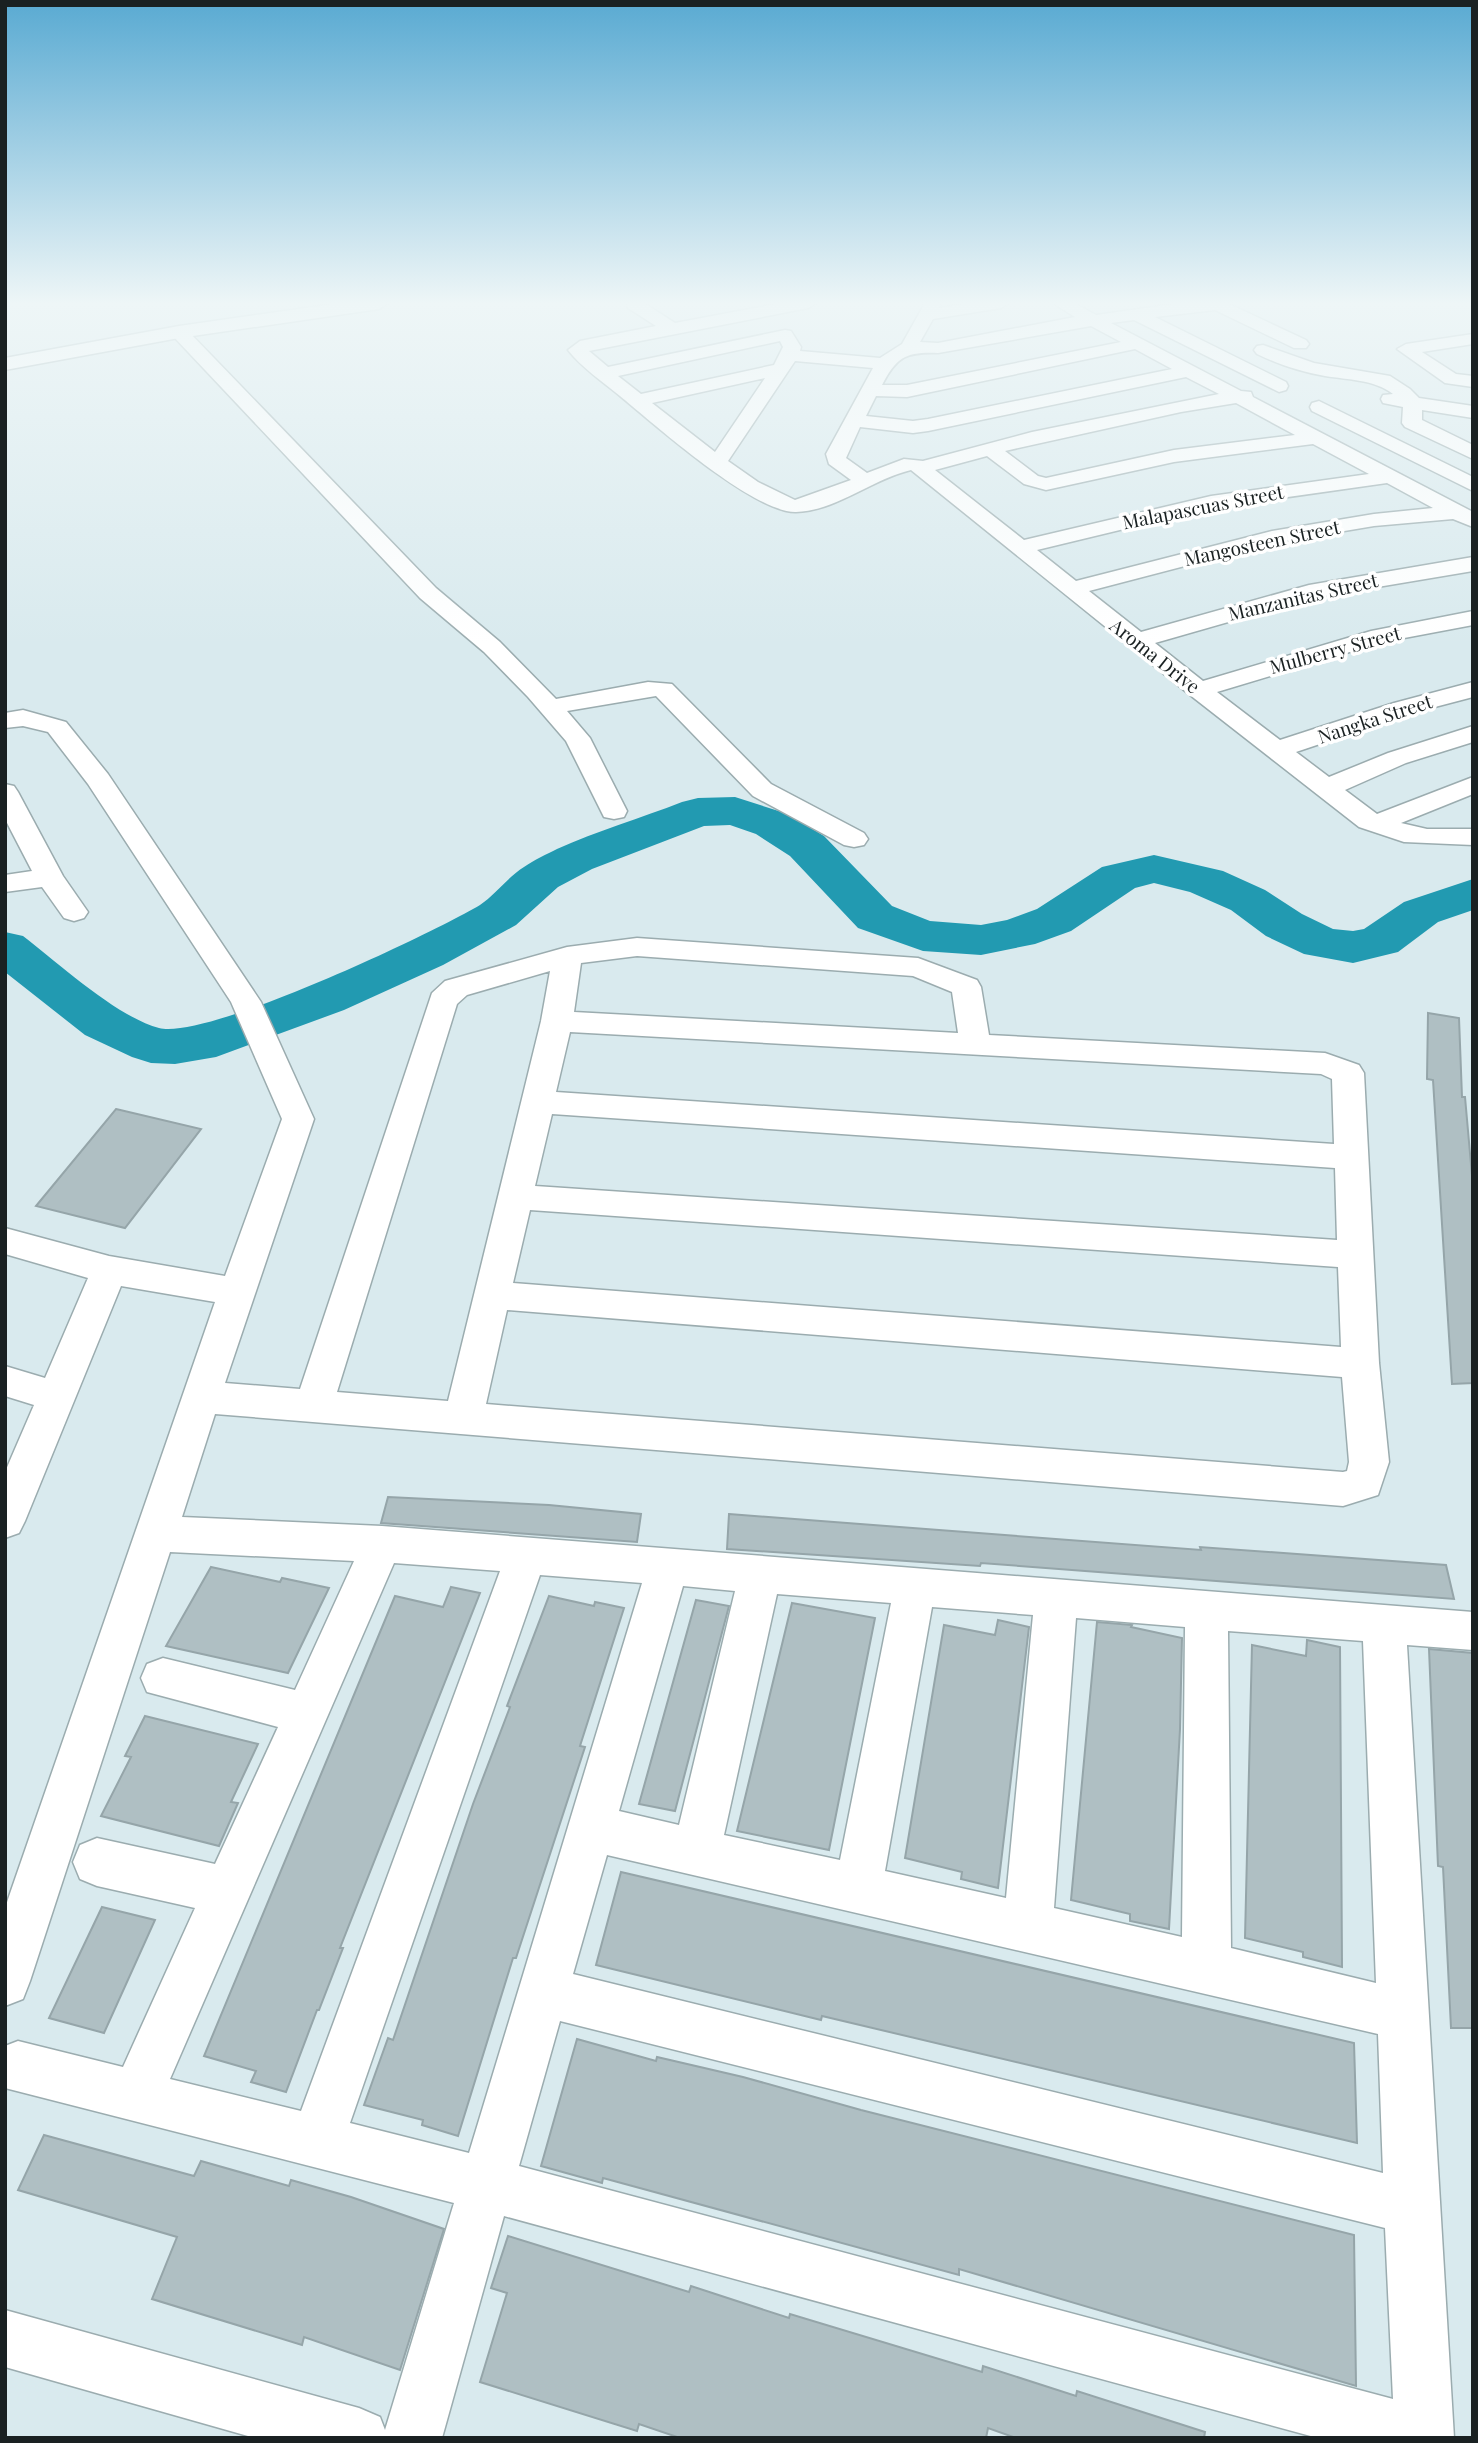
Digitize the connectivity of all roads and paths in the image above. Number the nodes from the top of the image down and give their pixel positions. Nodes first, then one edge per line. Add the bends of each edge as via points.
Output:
1 (260, 417) edge
2 (660, 417) edge
3 (748, 417) edge
4 (857, 417) edge
5 (966, 417) edge
6 (1169, 417) edge
7 (1274, 417) edge
8 (1351, 417) edge
9 (1412, 417) edge
10 (855, 421) junction
11 (1315, 438) junction
12 (1473, 453) edge
13 (997, 454) junction
14 (717, 463) junction
15 (922, 470) junction
16 (1389, 477) junction
17 (864, 481) junction
18 (1473, 485) edge
19 (1464, 517) edge
20 (1020, 548) junction
21 (1473, 564) edge
22 (1072, 589) junction
23 (1473, 618) edge
24 (1137, 641) junction
25 (1473, 689) edge
26 (1199, 690) junction
27 (551, 708) junction
28 (5, 721) edge
29 (1473, 734) edge
30 (1277, 750) junction
31 (1473, 785) edge
32 (1326, 788) junction
33 (5, 792) edge
34 (614, 811) dead end
35 (1375, 824) junction
36 (1473, 837) edge
37 (854, 839) dead end
38 (49, 877) junction
39 (5, 884) edge
40 (74, 912) dead end
41 (567, 956) junction
42 (557, 1021) junction
43 (975, 1044) junction
44 (538, 1102) junction
45 (1352, 1157) junction
46 (516, 1197) junction
47 (5, 1241) edge
48 (1356, 1255) junction
49 (109, 1270) junction
50 (237, 1292) junction
51 (493, 1295) junction
52 (1360, 1363) junction
53 (5, 1381) edge
54 (58, 1397) junction
55 (202, 1397) junction
56 (314, 1405) junction
57 (464, 1416) junction
58 (5, 1521) edge
59 (155, 1534) junction
60 (382, 1544) junction
61 (526, 1556) junction
62 (667, 1569) junction
63 (760, 1576) junction
64 (915, 1587) junction
65 (1056, 1597) junction
66 (1207, 1608) junction
67 (1384, 1623) junction
68 (1473, 1631) edge
69 (163, 1678) dead end
70 (307, 1714) junction
71 (591, 1828) junction
72 (696, 1852) junction
73 (97, 1862) dead end
74 (858, 1889) junction
75 (228, 1891) junction
76 (1028, 1927) junction
77 (1206, 1967) junction
78 (5, 1981) edge
79 (543, 1992) junction
80 (1404, 2015) junction
81 (18, 2067) dead end
82 (136, 2097) junction
83 (317, 2141) junction
84 (486, 2184) junction
85 (1410, 2207) junction
86 (5, 2338) edge
87 (1424, 2437) edge
88 (359, 2438) edge
89 (412, 2438) edge

1 - 27 street via 428,593 492,648
2 - 14 street
3 - 14 street
4 - 10 street
5 - 10 street via 913,427
6 - 13 street
7 - 11 street
8 - 18 street
9 - 12 street via 1412,423
10 - 17 street via 834,458
11 - 13 street via 1174,456 1046,484 1031,480
11 - 16 street
13 - 15 street
14 - 17 street via 787,506
15 - 17 street via 904,465
15 - 20 street, Aroma Drive
16 - 19 street
16 - 20 street, Malapascuas Street via 1211,502
19 - 22 street, Mangosteen Street via 1374,520 1272,537
20 - 22 street, Aroma Drive
21 - 24 street, Manzanitas Street via 1309,592
22 - 24 street, Aroma Drive
23 - 26 street, Mulberry Street via 1379,636
24 - 26 street, Aroma Drive
25 - 30 street, Nangka Street
26 - 30 street, Aroma Drive
27 - 34 street via 577,738
27 - 37 street via 663,690 762,790
28 - 50 street via 23,718 57,727 99,780 246,1002 298,1119
29 - 32 street via 1397,758
30 - 32 street, Aroma Drive
31 - 35 street
32 - 35 street, Aroma Drive
33 - 38 street
35 - 36 street, Aroma Drive via 1404,834
38 - 39 street
38 - 40 street
41 - 42 street
41 - 43 street via 637,947 918,967 967,987
41 - 56 street via 456,988 443,1000
42 - 43 street
42 - 44 street
43 - 45 street via 1325,1063 1348,1073
44 - 45 street
44 - 46 street
45 - 48 street
46 - 48 street
46 - 51 street
47 - 49 street
48 - 52 street
49 - 50 street
49 - 54 street
50 - 55 street
51 - 52 street
51 - 57 street
52 - 57 street via 1369,1462 1364,1483 1343,1489
53 - 54 street
54 - 58 street
55 - 56 street
55 - 59 street
56 - 57 street
59 - 60 street
59 - 78 street
60 - 61 street
60 - 70 street
61 - 62 street
61 - 83 street
62 - 63 street
62 - 71 street
63 - 64 street
63 - 72 street
64 - 65 street
64 - 74 street
65 - 66 street
65 - 76 street
66 - 67 street
66 - 77 street
67 - 68 street
67 - 80 street
69 - 70 street
70 - 75 street
71 - 72 street
71 - 79 street
72 - 74 street
73 - 75 street
74 - 76 street
75 - 82 street
76 - 77 street
77 - 80 street
79 - 84 street
79 - 85 street
80 - 85 street
81 - 82 street
82 - 83 street
83 - 84 street
84 - 87 street
84 - 89 street
85 - 87 street
86 - 88 street

